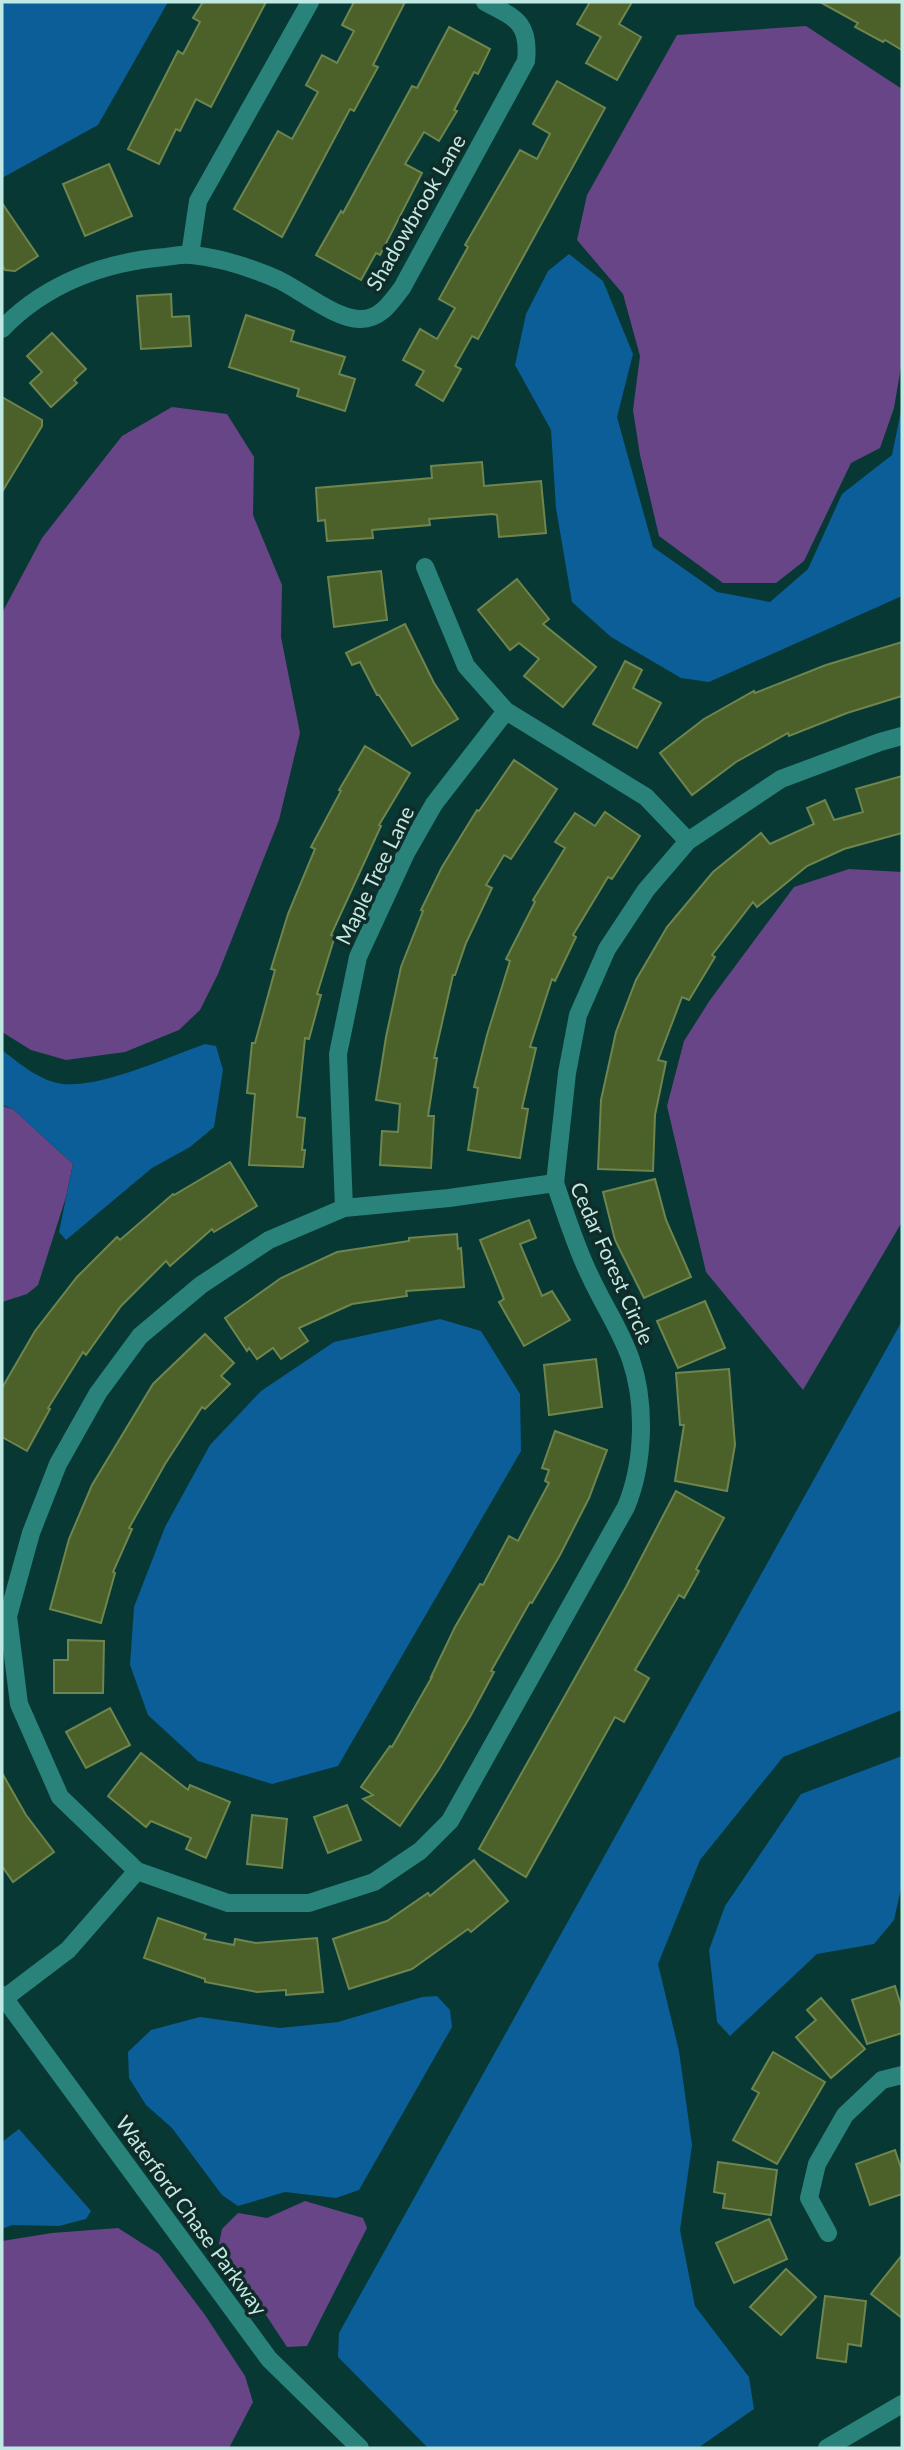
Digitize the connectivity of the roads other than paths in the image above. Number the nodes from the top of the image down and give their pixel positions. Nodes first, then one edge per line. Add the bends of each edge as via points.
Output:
1 (310, 2) edge
2 (485, 2) edge
3 (190, 255) junction
4 (2, 329) edge
5 (425, 568) dead end
6 (506, 710) junction
7 (902, 736) edge
8 (688, 841) junction
9 (555, 1183) junction
10 (344, 1208) junction
11 (137, 1871) junction
12 (2, 1998) edge
13 (902, 2075) edge
14 (828, 2233) dead end
15 (902, 2404) edge
16 (360, 2448) edge
17 (827, 2448) edge

1 - 3 street via 198,201
2 - 3 street, Shadowbrook Lane via 523,26 528,43 526,61 388,306 376,316 347,317 279,280
3 - 4 street, Shadowbrook Lane via 106,266 41,296
5 - 6 street via 466,666
6 - 8 street via 646,797
6 - 10 street, Maple Tree Lane via 434,804 358,957 338,1054
7 - 8 street via 780,779
8 - 9 street via 646,890 607,949 578,1015
9 - 10 street, Cedar Forest Circle
9 - 11 street, Cedar Forest Circle via 590,1278 631,1362 640,1408 639,1455 625,1507 450,1821 420,1851 374,1882 309,1903 228,1903
10 - 11 street, Cedar Forest Circle via 269,1240 201,1285 139,1336 98,1394 58,1464 31,1533 8,1616 19,1704 60,1797
11 - 12 street via 68,1950
12 - 16 street, Waterford Chase Parkway via 269,2359
13 - 14 street via 882,2080 845,2115 817,2165 810,2198
15 - 17 street

